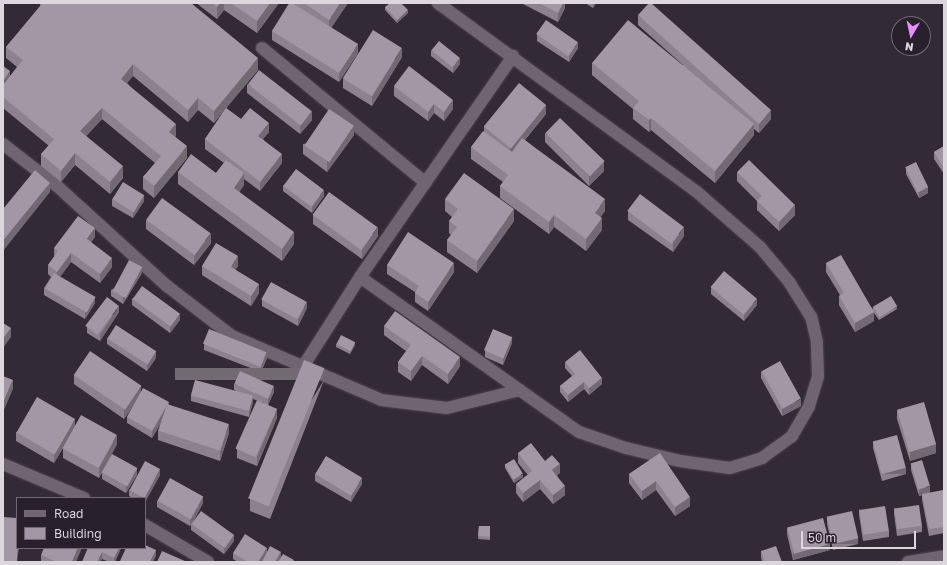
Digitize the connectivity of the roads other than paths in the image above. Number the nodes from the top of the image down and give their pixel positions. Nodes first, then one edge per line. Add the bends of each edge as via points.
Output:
1 (438, 3) edge
2 (262, 48) dead end
3 (513, 56) junction
4 (3, 144) edge
5 (426, 183) junction
6 (360, 277) junction
7 (304, 365) junction
8 (520, 390) junction
9 (3, 464) edge
10 (82, 497) edge
11 (146, 526) edge
12 (944, 556) edge
13 (208, 562) edge
14 (908, 562) edge

1 - 3 street
2 - 5 street
3 - 5 street
3 - 8 street via 697,192 760,247 790,283 811,317 817,342 818,376 809,406 792,436 762,458 730,468 680,461 626,448 579,432
4 - 7 street via 57,186 167,286 232,336
5 - 6 street
6 - 7 street
6 - 8 street
7 - 8 street via 381,400 447,408
9 - 10 street
11 - 13 street
12 - 14 street

